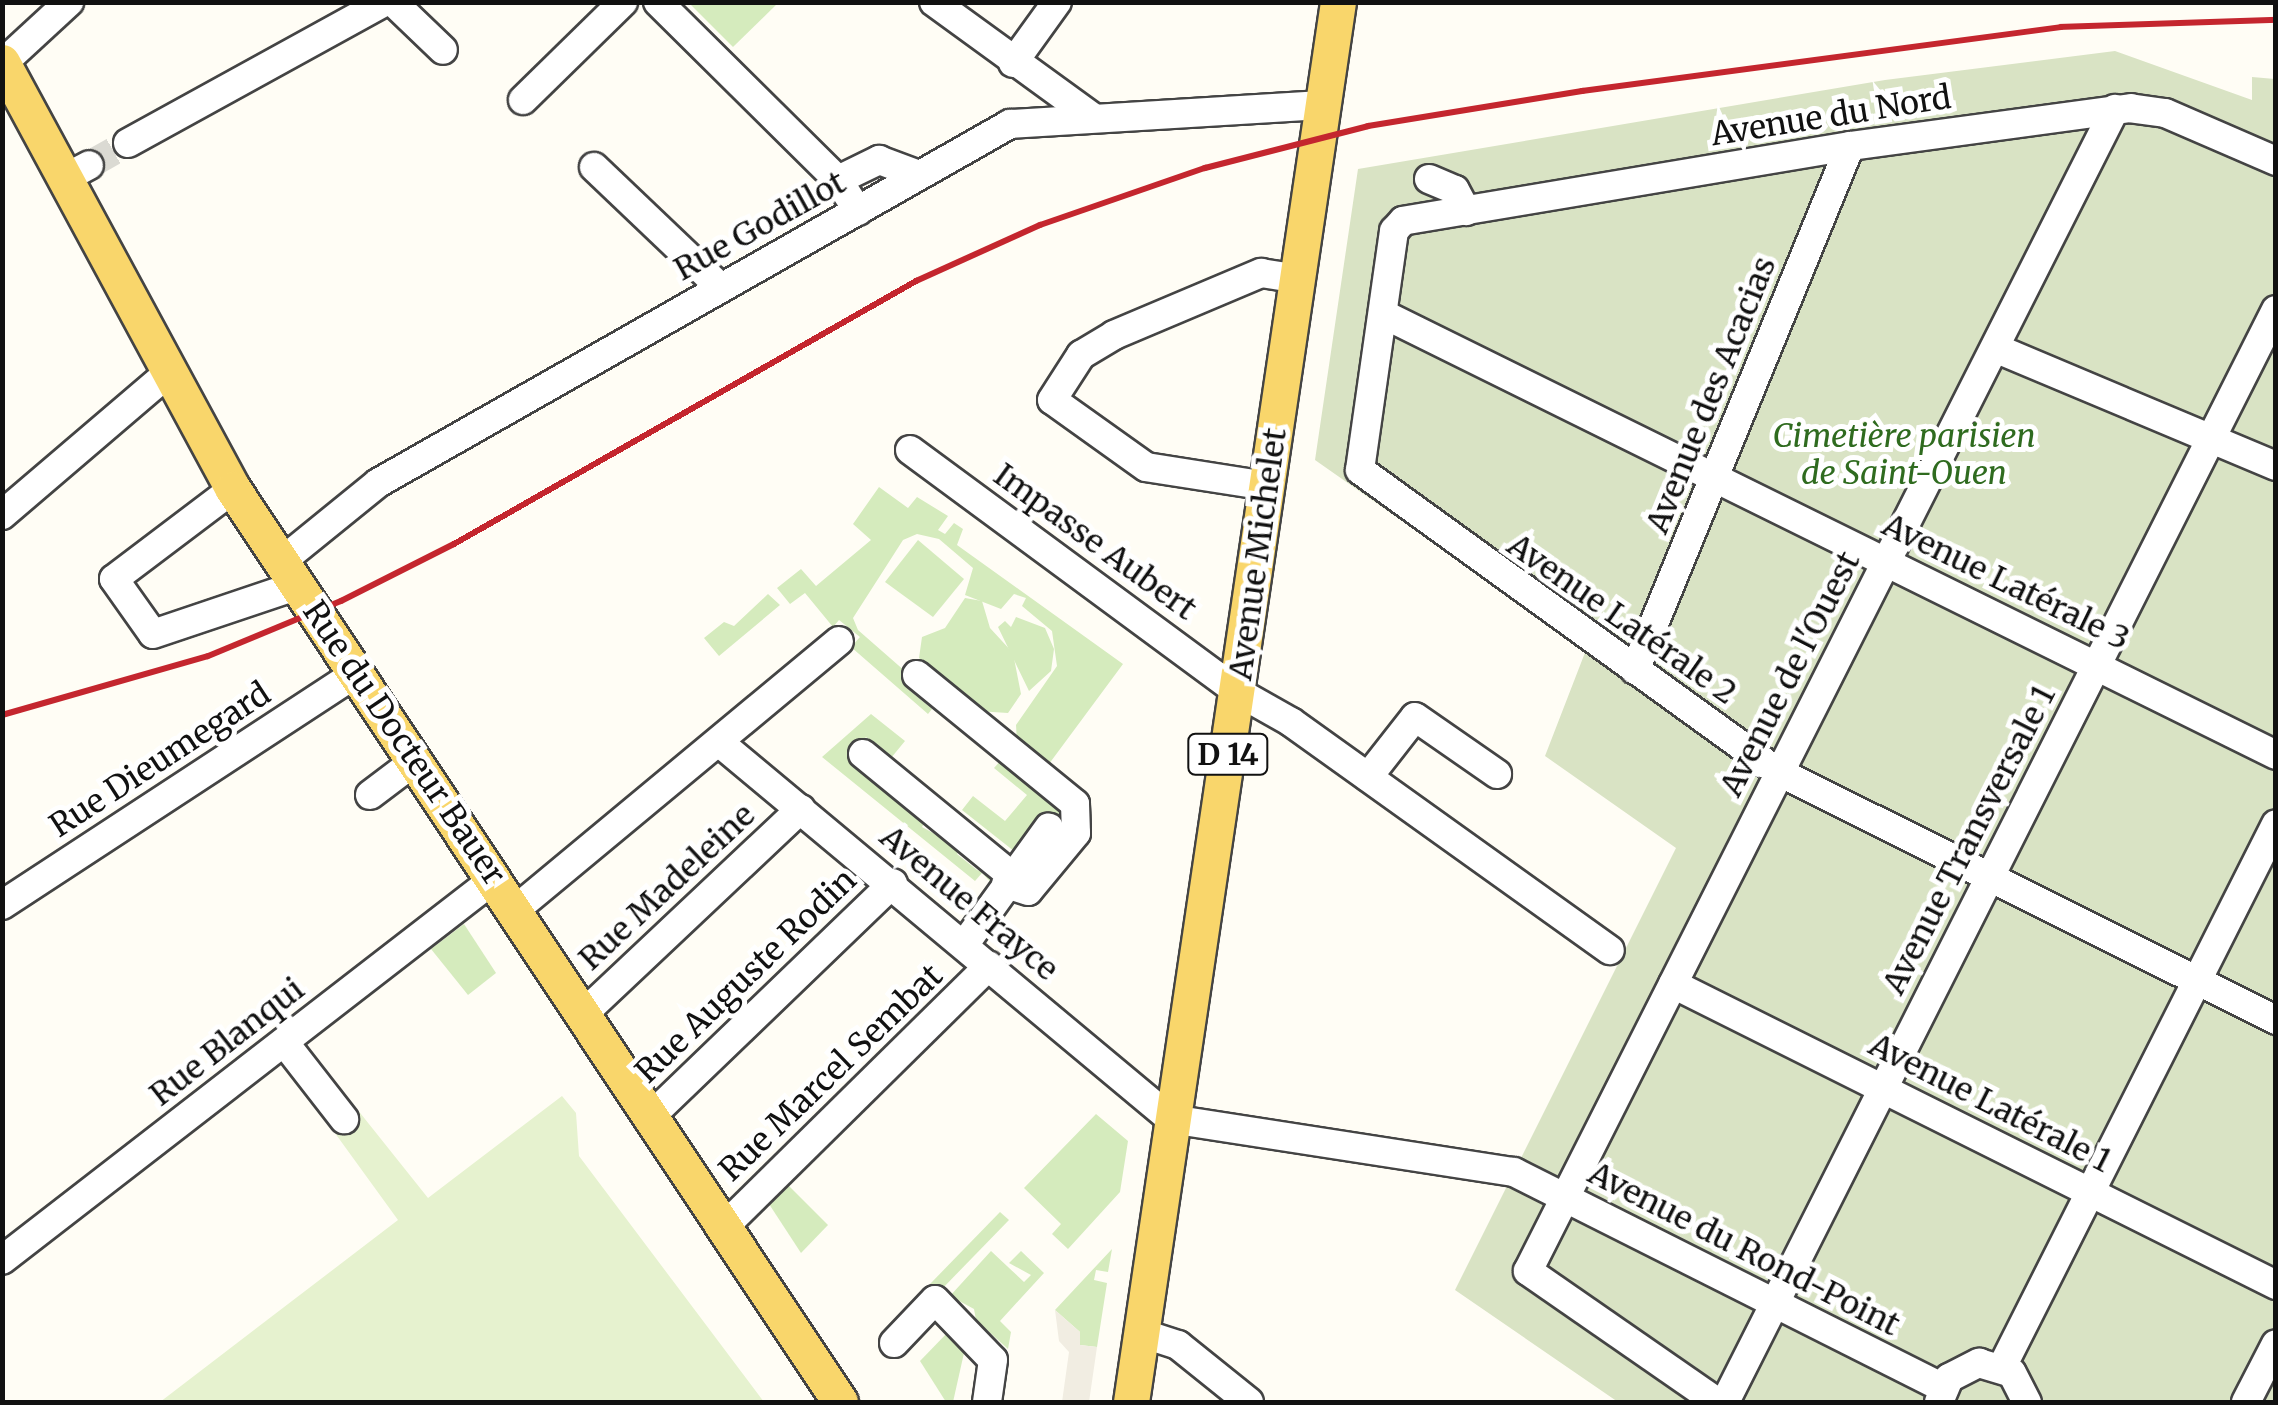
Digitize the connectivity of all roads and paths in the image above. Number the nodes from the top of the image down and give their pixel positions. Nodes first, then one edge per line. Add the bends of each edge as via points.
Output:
1 (68, 2) edge
2 (385, 2) edge
3 (393, 2) edge
4 (623, 2) edge
5 (658, 2) edge
6 (934, 2) edge
7 (1058, 2) edge
8 (1334, 3) edge
9 (443, 50) dead end
10 (3, 62) edge
11 (1021, 69) junction
12 (523, 100) dead end
13 (1324, 105) junction
14 (2114, 109) junction
15 (1092, 117) junction
16 (1022, 121) junction
17 (128, 143) tunnel mouth
18 (1850, 146) junction
19 (2276, 161) edge
20 (594, 167) dead end
21 (919, 175) junction
22 (1429, 179) dead end
23 (838, 180) junction
24 (858, 211) junction
25 (1466, 212) junction
26 (1298, 279) junction
27 (721, 288) junction
28 (2276, 310) edge
29 (1382, 314) junction
30 (1995, 348) junction
31 (168, 373) junction
32 (2210, 439) junction
33 (910, 450) dead end
34 (2276, 466) edge
35 (1715, 477) junction
36 (1267, 486) junction
37 (233, 488) junction
38 (2, 514) edge
39 (1887, 562) junction
40 (290, 573) junction
41 (839, 640) dead end
42 (2096, 665) junction
43 (1635, 670) junction
44 (356, 673) junction
45 (918, 676) dead end
46 (1238, 692) junction
47 (720, 743) junction
48 (862, 754) dead end
49 (2276, 755) edge
50 (415, 761) junction
51 (1780, 772) junction
52 (1497, 774) dead end
53 (1368, 777) junction
54 (370, 795) dead end
55 (800, 808) junction
56 (2276, 824) edge
57 (1049, 827) dead end
58 (1989, 877) junction
59 (494, 879) junction
60 (1009, 879) junction
61 (893, 884) junction
62 (2, 905) edge
63 (516, 910) junction
64 (964, 944) junction
65 (1610, 950) dead end
66 (989, 966) junction
67 (2197, 981) junction
68 (1673, 984) junction
69 (581, 1016) junction
70 (2276, 1020) edge
71 (284, 1042) junction
72 (1882, 1088) junction
73 (344, 1119) dead end
74 (648, 1119) junction
75 (1171, 1119) junction
76 (2090, 1192) junction
77 (1565, 1198) junction
78 (722, 1229) junction
79 (2, 1260) edge
80 (2276, 1285) edge
81 (1774, 1304) junction
82 (1141, 1333) junction
83 (894, 1344) dead end
84 (2276, 1344) edge
85 (2002, 1367) junction
86 (1941, 1395) edge
87 (840, 1402) edge
88 (987, 1402) edge
89 (1131, 1402) edge
90 (1248, 1402) edge
91 (1721, 1402) edge
92 (2027, 1402) edge
93 (2246, 1402) edge

1 - 10 street
2 - 17 street
3 - 9 street
4 - 12 street
5 - 23 street
6 - 11 street
7 - 11 street
8 - 13 main road, Avenue Michelet / D 14
10 - 31 main road, Rue du Docteur Bauer via 77,172
11 - 15 street
11 - 16 street
13 - 15 street, Rue Godillot
13 - 26 main road, Avenue Michelet / D 14
14 - 18 street, Avenue du Nord
14 - 19 street, Avenue du Nord via 2154,109
14 - 30 street, Avenue de l'Ouest
15 - 16 street, Rue Godillot
16 - 21 street, Rue Godillot
18 - 25 street, Avenue du Nord
18 - 35 street, Avenue des Acacias
20 - 27 street
21 - 23 street via 878,160
21 - 24 street, Rue Godillot
22 - 25 street via 1455,190
23 - 24 street
24 - 27 street, Rue Godillot
25 - 29 street, Avenue du Nord via 1409,220 1394,230
26 - 36 main road, Avenue Michelet / D 14
26 - 36 street via 1261,274 1114,335 1082,356 1052,400 1146,467
27 - 40 street, Rue Godillot via 378,483
28 - 32 street, Avenue Transversale 1
29 - 35 street, Avenue Latérale 3
29 - 43 street, Avenue Latérale 2 via 1363,478
30 - 32 street
30 - 39 street, Avenue de l'Ouest
31 - 37 main road, Rue du Docteur Bauer
31 - 38 street
32 - 34 street
32 - 42 street, Avenue Transversale 1
33 - 46 street, Impasse Aubert
35 - 39 street, Avenue Latérale 3
35 - 43 street, Avenue des Acacias
36 - 46 main road, Avenue Michelet / D 14
37 - 40 main road, Rue du Docteur Bauer
37 - 40 street via 114,579 153,634
39 - 42 street, Avenue Latérale 3
39 - 51 street, Avenue de l'Ouest
40 - 44 main road, Rue du Docteur Bauer
41 - 47 street
42 - 49 street, Avenue Latérale 3
42 - 58 street, Avenue Transversale 1
43 - 51 street, Avenue Latérale 2
44 - 50 main road, Rue du Docteur Bauer
44 - 62 street, Rue Dieumegard
45 - 60 street via 1075,804 1076,833 1028,891
46 - 53 street, Impasse Aubert
46 - 75 main road, Avenue Michelet / D 14
47 - 55 street, Avenue Frayce
47 - 63 street
48 - 60 street
50 - 54 street
50 - 59 main road, Rue du Docteur Bauer
51 - 58 street, Avenue Latérale 2
51 - 68 street, Avenue de l'Ouest
52 - 53 street via 1415,717
53 - 65 street, Impasse Aubert
55 - 61 street, Avenue Frayce
55 - 69 street, Rue Madeleine
56 - 67 street
57 - 60 street
58 - 67 street, Avenue Latérale 2
58 - 72 street, Avenue Transversale 1
59 - 63 main road, Rue du Docteur Bauer
59 - 71 street, Rue Blanqui
60 - 64 street
61 - 64 street, Avenue Frayce
61 - 74 street, Rue Auguste Rodin
63 - 69 main road, Rue du Docteur Bauer
64 - 66 street, Avenue Frayce
66 - 75 street, Avenue Frayce
66 - 78 street, Rue Marcel Sembat
67 - 70 street, Avenue Latérale 2
67 - 76 street
68 - 72 street, Avenue Latérale 1
68 - 77 street, Avenue de l'Ouest
69 - 74 main road, Rue du Docteur Bauer
71 - 73 street
71 - 79 street, Rue Blanqui
72 - 76 street, Avenue Latérale 1
72 - 81 street, Avenue Transversale 1
74 - 78 main road, Rue du Docteur Bauer
75 - 77 street, Avenue du Rond-Point via 1514,1172
75 - 82 main road, Avenue Michelet / D 14
76 - 80 street, Avenue Latérale 1
76 - 85 street
77 - 81 street, Avenue du Rond-Point
77 - 91 street, Avenue de l'Ouest via 1528,1271
78 - 87 main road, Rue du Docteur Bauer
81 - 86 street, Avenue du Rond-Point
81 - 91 street, Avenue Transversale 1
82 - 89 main road, Avenue Michelet / D 14
82 - 90 street via 1178,1345
83 - 88 street via 936,1300 993,1360
84 - 93 street
85 - 86 street via 1968,1366
85 - 92 street via 2019,1382

